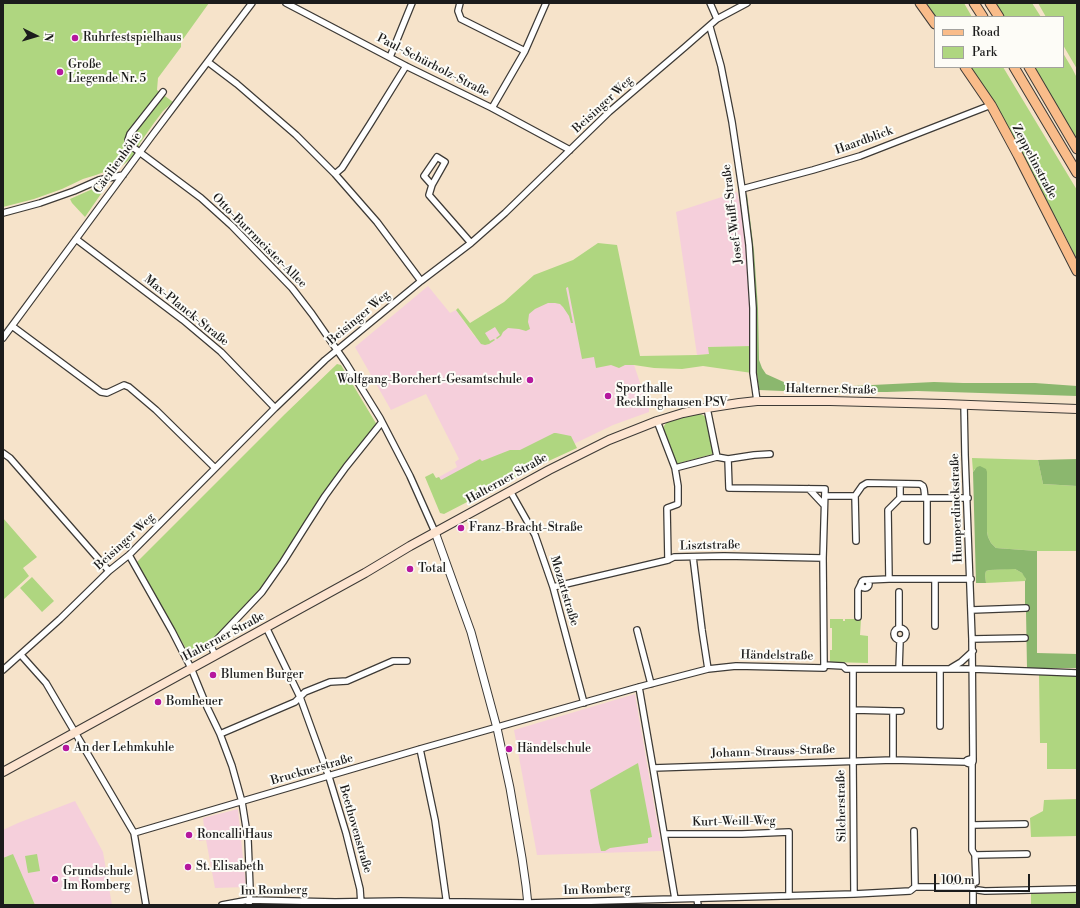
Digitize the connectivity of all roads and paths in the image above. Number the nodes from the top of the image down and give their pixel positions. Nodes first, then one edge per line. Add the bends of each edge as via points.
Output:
1 (252, 3) edge
2 (286, 3) edge
3 (412, 3) edge
4 (460, 3) edge
5 (546, 3) edge
6 (710, 3) edge
7 (748, 3) edge
8 (920, 3) edge
9 (974, 3) edge
10 (990, 3) edge
11 (982, 16) edge
12 (998, 16) edge
13 (718, 19) junction
14 (934, 23) edge
15 (710, 26) junction
16 (525, 51) junction
17 (390, 57) junction
18 (208, 62) junction
19 (406, 66) junction
20 (966, 68) edge
21 (1015, 68) edge
22 (1030, 68) edge
23 (163, 92) dead end
24 (991, 105) junction
25 (492, 108) junction
26 (1077, 149) edge
27 (570, 150) junction
28 (140, 152) junction
29 (1077, 173) edge
30 (335, 174) junction
31 (123, 176) junction
32 (432, 184) junction
33 (742, 189) junction
34 (3, 213) edge
35 (76, 240) junction
36 (471, 243) junction
37 (1077, 271) edge
38 (421, 281) junction
39 (12, 326) junction
40 (3, 338) edge
41 (338, 350) junction
42 (757, 401) junction
43 (964, 404) junction
44 (275, 408) junction
45 (707, 408) junction
46 (1077, 408) edge
47 (657, 421) junction
48 (382, 422) junction
49 (3, 453) edge
50 (770, 454) dead end
51 (717, 457) junction
52 (728, 459) junction
53 (215, 468) junction
54 (675, 468) junction
55 (900, 484) junction
56 (809, 489) junction
57 (510, 491) junction
58 (825, 496) junction
59 (855, 496) junction
60 (900, 498) junction
61 (926, 498) junction
62 (968, 498) junction
63 (824, 505) junction
64 (435, 532) junction
65 (856, 541) dead end
66 (926, 541) dead end
67 (129, 555) junction
68 (693, 557) junction
69 (823, 558) junction
70 (668, 560) junction
71 (109, 571) junction
72 (889, 579) junction
73 (935, 579) junction
74 (971, 580) junction
75 (553, 587) junction
76 (900, 592) dead end
77 (1026, 608) dead end
78 (972, 610) junction
79 (858, 617) dead end
80 (935, 626) dead end
81 (266, 627) junction
82 (899, 628) junction
83 (637, 630) dead end
84 (1025, 638) dead end
85 (972, 640) junction
86 (900, 641) junction
87 (973, 651) junction
88 (21, 655) junction
89 (215, 655) junction
90 (407, 661) dead end
91 (824, 665) junction
92 (191, 668) junction
93 (708, 669) junction
94 (854, 669) junction
95 (899, 669) junction
96 (940, 669) junction
97 (950, 669) junction
98 (973, 669) junction
99 (3, 670) edge
100 (1077, 673) edge
101 (651, 684) junction
102 (639, 687) junction
103 (300, 697) junction
104 (584, 703) junction
105 (854, 710) junction
106 (901, 711) dead end
107 (893, 712) junction
108 (940, 726) dead end
109 (497, 728) junction
110 (74, 733) junction
111 (220, 734) junction
112 (420, 749) junction
113 (893, 760) junction
114 (852, 761) junction
115 (970, 762) junction
116 (653, 768) junction
117 (3, 772) edge
118 (328, 777) junction
119 (242, 802) junction
120 (1025, 824) dead end
121 (973, 825) junction
122 (914, 831) dead end
123 (134, 833) junction
124 (665, 834) junction
125 (1027, 854) dead end
126 (976, 855) junction
127 (915, 887) junction
128 (974, 889) junction
129 (1077, 889) edge
130 (854, 894) junction
131 (790, 896) junction
132 (675, 899) junction
133 (697, 902) edge
134 (249, 903) edge
135 (361, 903) edge
136 (447, 903) edge
137 (622, 903) edge
138 (528, 904) edge
139 (146, 905) edge
140 (222, 905) edge
141 (973, 905) edge

1 - 18 street, Cäcilienhöhe
2 - 17 street, Paul-Schürholz-Straße
3 - 17 street
4 - 16 street via 458,11 461,19
5 - 16 street
6 - 13 street
7 - 13 street, Beisinger Weg
8 - 14 main road
9 - 11 main road
10 - 12 main road
13 - 15 street, Beisinger Weg
15 - 27 street, Beisinger Weg via 609,112
15 - 33 street, Josef-Wulff-Straße via 732,122
16 - 25 street
17 - 19 street, Paul-Schürholz-Straße
18 - 28 street, Cäcilienhöhe
18 - 30 street via 296,135
19 - 25 street, Paul-Schürholz-Straße
19 - 30 street via 342,168
20 - 24 main road, Zeppelinstraße
21 - 29 main road
22 - 26 main road
23 - 28 street, Otto-Burrmeister-Allee via 130,134 128,140
24 - 33 street, Haardblick via 860,156
24 - 37 main road, Zeppelinstraße
25 - 27 street, Paul-Schürholz-Straße
27 - 36 street, Beisinger Weg
28 - 31 street, Cäcilienhöhe
28 - 41 street, Otto-Burrmeister-Allee via 201,198 232,226 292,288
30 - 38 street via 377,222
31 - 34 street via 99,180 47,201
31 - 35 street, Cäcilienhöhe
32 - 32 street via 445,162 437,157 424,176
32 - 36 street via 430,195
33 - 42 street, Josef-Wulff-Straße via 749,245 753,308 753,373
35 - 39 street, Cäcilienhöhe
35 - 44 street, Max-Planck-Straße via 183,320 221,352
36 - 38 street, Beisinger Weg
38 - 41 street, Beisinger Weg
39 - 40 street, Cäcilienhöhe
39 - 53 street via 101,392 124,385 129,387
41 - 44 street, Beisinger Weg
41 - 48 street, Otto-Burrmeister-Allee
42 - 43 main road, Halterner Straße
42 - 45 main road, Halterner Straße
43 - 46 main road, Halterner Straße
43 - 62 street, Humperdinckstraße
44 - 53 street, Beisinger Weg
45 - 47 main road, Halterner Straße
45 - 51 street
47 - 54 street
47 - 57 main road, Halterner Straße via 596,446
48 - 64 street, Otto-Burrmeister-Allee
48 - 89 street via 342,472 262,592 211,646
49 - 71 street
50 - 52 street
51 - 52 street
51 - 54 street
52 - 56 street via 729,488
53 - 67 street, Beisinger Weg
54 - 70 street via 678,504 667,508
55 - 59 street via 868,483 862,486
55 - 60 street
55 - 61 street via 920,484 924,488
56 - 58 street via 825,489
56 - 63 street
57 - 64 main road, Halterner Straße
57 - 75 street, Mozartstraße via 534,535
58 - 59 street
58 - 63 street
59 - 65 street
60 - 61 street
60 - 72 street via 888,510
61 - 62 street
61 - 66 street
62 - 74 street, Humperdinckstraße
63 - 69 street
64 - 81 main road, Halterner Straße
64 - 109 street via 471,632
67 - 71 street, Beisinger Weg
67 - 92 street
68 - 69 street, Lisztstraße
68 - 70 street, Lisztstraße via 674,557
68 - 93 street
69 - 91 street
70 - 75 street, Lisztstraße
71 - 88 street, Beisinger Weg
72 - 73 street
72 - 79 street via 867,580 869,584 866,588 861,584 858,590
73 - 74 street
73 - 80 street
74 - 78 street, Humperdinckstraße
75 - 104 street, Mozartstraße
76 - 82 street
77 - 78 street
78 - 85 street, Humperdinckstraße
81 - 89 main road, Halterner Straße
81 - 103 street, Beethovenstraße
82 - 86 street via 893,634 895,639
82 - 86 street via 904,629 906,634
83 - 101 street
84 - 85 street
85 - 87 street, Humperdinckstraße
86 - 95 street
87 - 97 street
87 - 98 street, Humperdinckstraße
88 - 99 street, Beisinger Weg
88 - 110 street via 46,683
89 - 92 main road, Halterner Straße
90 - 103 street via 393,661 347,681 330,682 305,692
91 - 93 street, Händelstraße via 824,668 736,666
91 - 94 street, Händelstraße
92 - 110 main road, Halterner Straße
92 - 111 street
93 - 101 street, Händelstraße
94 - 95 street, Händelstraße
94 - 105 street, Silcherstraße
95 - 96 street, Händelstraße
96 - 97 street, Händelstraße
96 - 108 street
97 - 98 street, Händelstraße
98 - 100 street, Händelstraße
98 - 115 street, Humperdinckstraße
101 - 102 street, Händelstraße
102 - 104 street, Händelstraße
102 - 116 street
103 - 111 street via 295,702
103 - 118 street, Beethovenstraße
104 - 109 street, Händelstraße
105 - 107 street
105 - 114 street, Silcherstraße
106 - 107 street
107 - 113 street
109 - 112 street, Brucknerstraße
109 - 138 street via 510,788
110 - 117 main road, Halterner Straße
110 - 123 street
111 - 119 street
112 - 118 street, Brucknerstraße
112 - 136 street via 435,820
113 - 114 street, Johann-Strauss-Straße
113 - 115 street, Johann-Strauss-Straße
114 - 116 street, Johann-Strauss-Straße
114 - 130 street, Silcherstraße
115 - 121 street, Humperdinckstraße
116 - 124 street
118 - 119 street, Brucknerstraße
118 - 135 street, Beethovenstraße via 346,833
119 - 123 street, Brucknerstraße
119 - 134 street via 248,840
120 - 121 street
121 - 126 street, Humperdinckstraße via 972,850
122 - 127 street
123 - 139 street
124 - 131 street, Kurt-Weill-Weg via 789,832
124 - 132 street
125 - 126 street
126 - 128 street, Humperdinckstraße
127 - 128 street, Im Romberg
127 - 130 street, Im Romberg via 910,891
128 - 129 street, Im Romberg
128 - 141 street
130 - 131 street, Im Romberg
131 - 133 street, Im Romberg
132 - 133 street, Im Romberg
132 - 137 street, Im Romberg
134 - 135 street, Im Romberg
134 - 140 street, Im Romberg
135 - 136 street, Im Romberg
136 - 138 street, Im Romberg
137 - 138 street, Im Romberg

